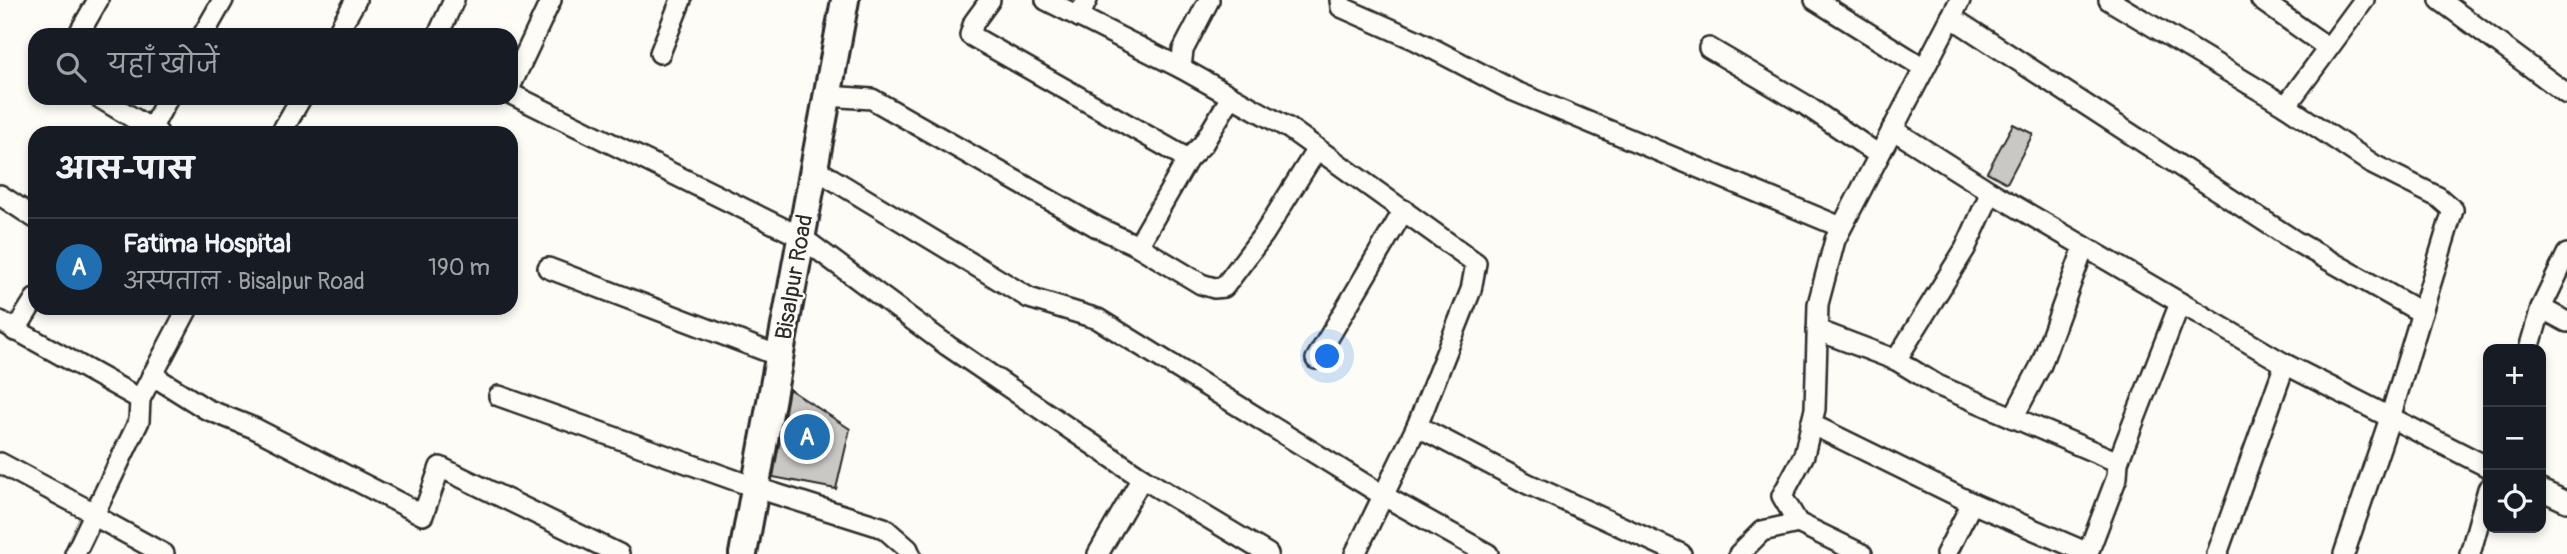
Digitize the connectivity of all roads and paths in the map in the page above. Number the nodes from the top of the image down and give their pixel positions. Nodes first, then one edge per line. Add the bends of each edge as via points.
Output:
1 (98, 0) edge
2 (223, 0) edge
3 (356, 0) edge
4 (454, 0) edge
5 (551, 0) edge
6 (681, 0) edge
7 (845, 0) edge
8 (990, 0) edge
9 (1046, 0) edge
10 (1209, 0) edge
11 (1340, 0) edge
12 (1815, 0) edge
13 (2109, 0) edge
14 (2261, 0) edge
15 (2364, 0) edge
16 (2440, 0) edge
17 (1956, 8) edge
18 (1083, 9) edge
19 (82, 28) edge
20 (207, 28) edge
21 (341, 28) edge
22 (441, 28) edge
23 (2327, 47) junction
24 (1709, 48) dead end
25 (660, 53) dead end
26 (1181, 68) junction
27 (1924, 68) junction
28 (518, 70) edge
29 (2567, 94) edge
30 (827, 96) junction
31 (518, 97) edge
32 (1230, 97) junction
33 (111, 105) edge
34 (165, 105) edge
35 (297, 105) edge
36 (2286, 106) junction
37 (146, 126) edge
38 (156, 126) edge
39 (285, 126) edge
40 (1892, 129) junction
41 (1317, 149) junction
42 (1879, 155) junction
43 (1188, 159) junction
44 (814, 168) junction
45 (1991, 191) junction
46 (0, 195) edge
47 (1404, 210) junction
48 (28, 213) edge
49 (1841, 227) junction
50 (801, 237) junction
51 (1138, 246) junction
52 (2084, 247) junction
53 (2567, 254) edge
54 (548, 268) dead end
55 (2180, 303) junction
56 (28, 306) edge
57 (2541, 308) junction
58 (2422, 313) junction
59 (184, 315) edge
60 (2567, 322) edge
61 (8, 326) edge
62 (1817, 330) junction
63 (2530, 344) edge
64 (779, 356) junction
65 (1316, 359) dead end
66 (1896, 360) junction
67 (2285, 364) junction
68 (152, 375) junction
69 (499, 397) dead end
70 (140, 399) junction
71 (2013, 418) junction
72 (2390, 418) junction
73 (1811, 424) junction
74 (1417, 426) junction
75 (2118, 462) junction
76 (0, 463) edge
77 (2483, 464) edge
78 (1142, 478) junction
79 (755, 487) junction
80 (2546, 492) edge
81 (1384, 496) junction
82 (2567, 501) edge
83 (1972, 503) junction
84 (2483, 507) edge
85 (94, 513) junction
86 (1798, 523) junction
87 (1822, 545) edge
88 (1247, 549) edge
89 (162, 553) edge
90 (75, 554) edge
91 (619, 554) edge
92 (743, 554) edge
93 (910, 554) edge
94 (1098, 554) edge
95 (1268, 554) edge
96 (1356, 554) edge
97 (1488, 554) edge
98 (1681, 554) edge
99 (1740, 554) edge
100 (1863, 554) edge
101 (1946, 554) edge
102 (2217, 554) edge
103 (2344, 554) edge
104 (2470, 554) edge

1 - 19 street
2 - 20 street
3 - 21 street
4 - 22 street
5 - 28 street
6 - 25 street
7 - 30 main road, Bisalpur Road
8 - 43 street via 970,35
9 - 18 street
10 - 26 street via 1183,50
11 - 49 street via 1341,6 1514,91
12 - 27 street
13 - 36 street
14 - 23 street
15 - 23 street
16 - 29 street
17 - 27 street
17 - 58 street via 2295,241
18 - 26 street
23 - 36 street
24 - 42 street
26 - 32 street
27 - 40 street
30 - 44 main road, Bisalpur Road
30 - 51 street via 872,99
31 - 50 street
32 - 41 street
32 - 43 street via 1203,144
33 - 37 street
34 - 38 street
35 - 39 street
36 - 58 street via 2374,165 2438,197 2453,210
40 - 42 street
40 - 45 street
41 - 47 street
41 - 51 street via 1264,234 1224,287 1201,284
42 - 49 street
43 - 51 street
44 - 50 main road, Bisalpur Road
44 - 81 street via 1030,298 1098,319
45 - 52 street
45 - 66 street via 1965,248
46 - 48 street
47 - 65 street
47 - 74 street via 1476,263 1471,290
49 - 62 street via 1818,304
50 - 64 main road, Bisalpur Road
50 - 78 street via 948,346
52 - 55 street
52 - 71 street via 2041,365
53 - 57 street
54 - 64 street
55 - 67 street
55 - 75 street
56 - 61 street
57 - 60 street
57 - 63 street
58 - 72 street
59 - 68 street
61 - 70 street
62 - 66 street
62 - 73 street
64 - 79 main road, Bisalpur Road
66 - 71 street via 1937,385
67 - 72 street
67 - 102 street
68 - 70 street
68 - 91 street via 206,410 254,428 423,515 440,467
69 - 79 street
70 - 85 street via 139,421
71 - 75 street
72 - 77 street
72 - 103 street
73 - 83 street
73 - 86 street via 1804,455 1782,496
74 - 81 street
74 - 98 street via 1528,484
75 - 83 street via 2117,477 2088,553
76 - 85 street
78 - 88 street
78 - 94 street
79 - 92 main road, Bisalpur Road
79 - 93 street via 884,528
80 - 82 street
81 - 96 street
81 - 97 street
83 - 101 street
84 - 104 street
85 - 89 street
85 - 90 street
86 - 87 street
86 - 99 street via 1762,531
87 - 100 street
88 - 95 street

